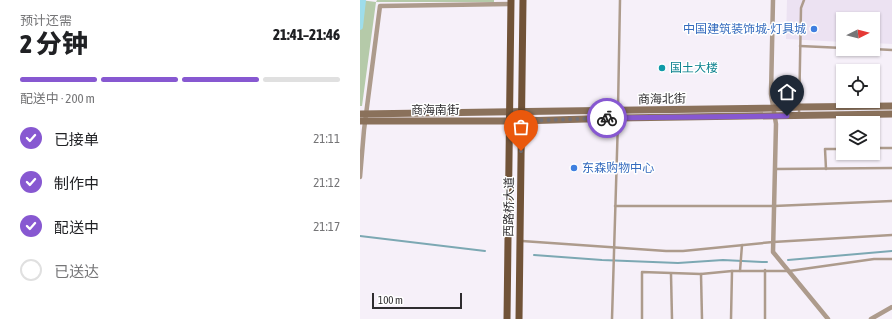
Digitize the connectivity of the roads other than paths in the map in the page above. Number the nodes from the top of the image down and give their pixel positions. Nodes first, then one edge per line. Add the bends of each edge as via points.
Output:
1 (523, 0) edge
2 (620, 0) edge
3 (773, 0) edge
4 (804, 0) edge
5 (511, 2) edge
6 (800, 46) junction
7 (836, 48) edge
8 (880, 49) edge
9 (892, 50) edge
10 (892, 106) edge
11 (800, 107) junction
12 (510, 112) junction
13 (521, 112) junction
14 (774, 112) junction
15 (618, 114) junction
16 (892, 114) edge
17 (800, 116) junction
18 (363, 118) edge
19 (509, 121) junction
20 (521, 121) junction
21 (880, 148) edge
22 (892, 148) edge
23 (836, 149) edge
24 (892, 168) edge
25 (826, 169) junction
26 (775, 170) junction
27 (360, 177) edge
28 (892, 201) edge
29 (615, 206) junction
30 (774, 206) junction
31 (892, 235) edge
32 (520, 241) junction
33 (773, 242) junction
34 (742, 246) junction
35 (614, 247) junction
36 (892, 259) edge
37 (740, 270) junction
38 (765, 270) junction
39 (732, 271) junction
40 (789, 271) junction
41 (671, 273) junction
42 (701, 274) junction
43 (892, 307) edge
44 (507, 319) edge
45 (519, 319) edge
46 (612, 319) edge
47 (642, 319) edge
48 (672, 319) edge
49 (702, 319) edge
50 (731, 319) edge
51 (765, 319) edge
52 (828, 319) edge
53 (870, 319) edge

1 - 13 main road, 西路桥大道
2 - 15 lane
3 - 14 street via 771,94
4 - 6 lane via 801,8
5 - 12 main road, 西路桥大道
5 - 18 street via 380,6
6 - 7 lane
6 - 11 lane
8 - 9 lane
10 - 11 main road, 商海北街
11 - 14 main road, 商海北街
11 - 17 lane
12 - 13 main road, 商海北街
12 - 18 main road, 商海北街
12 - 19 main road, 西路桥大道
13 - 15 main road, 商海北街
13 - 20 main road, 西路桥大道
14 - 15 main road, 商海北街
14 - 17 main road, 商海北街
14 - 26 street
15 - 20 main road, 商海北街
15 - 29 lane
16 - 17 main road, 商海北街
18 - 19 main road, 商海南街
18 - 27 street
19 - 20 main road, 商海北街
19 - 44 main road, 西路桥大道
20 - 32 main road, 西路桥大道
21 - 22 lane
23 - 25 lane via 825,149
24 - 25 lane
25 - 26 lane
26 - 30 street
28 - 30 lane
29 - 30 lane
29 - 35 lane
30 - 33 street
31 - 33 lane
32 - 35 lane
32 - 45 main road, 西路桥大道
33 - 34 lane
33 - 40 street via 773,252
34 - 35 lane via 683,251
34 - 37 lane
35 - 46 lane
36 - 40 lane via 874,259
37 - 38 lane
37 - 39 lane
38 - 40 lane
38 - 51 lane
39 - 42 lane
39 - 50 lane
40 - 52 street
41 - 42 lane
41 - 47 lane via 642,272
41 - 48 lane
42 - 49 lane
43 - 53 street

